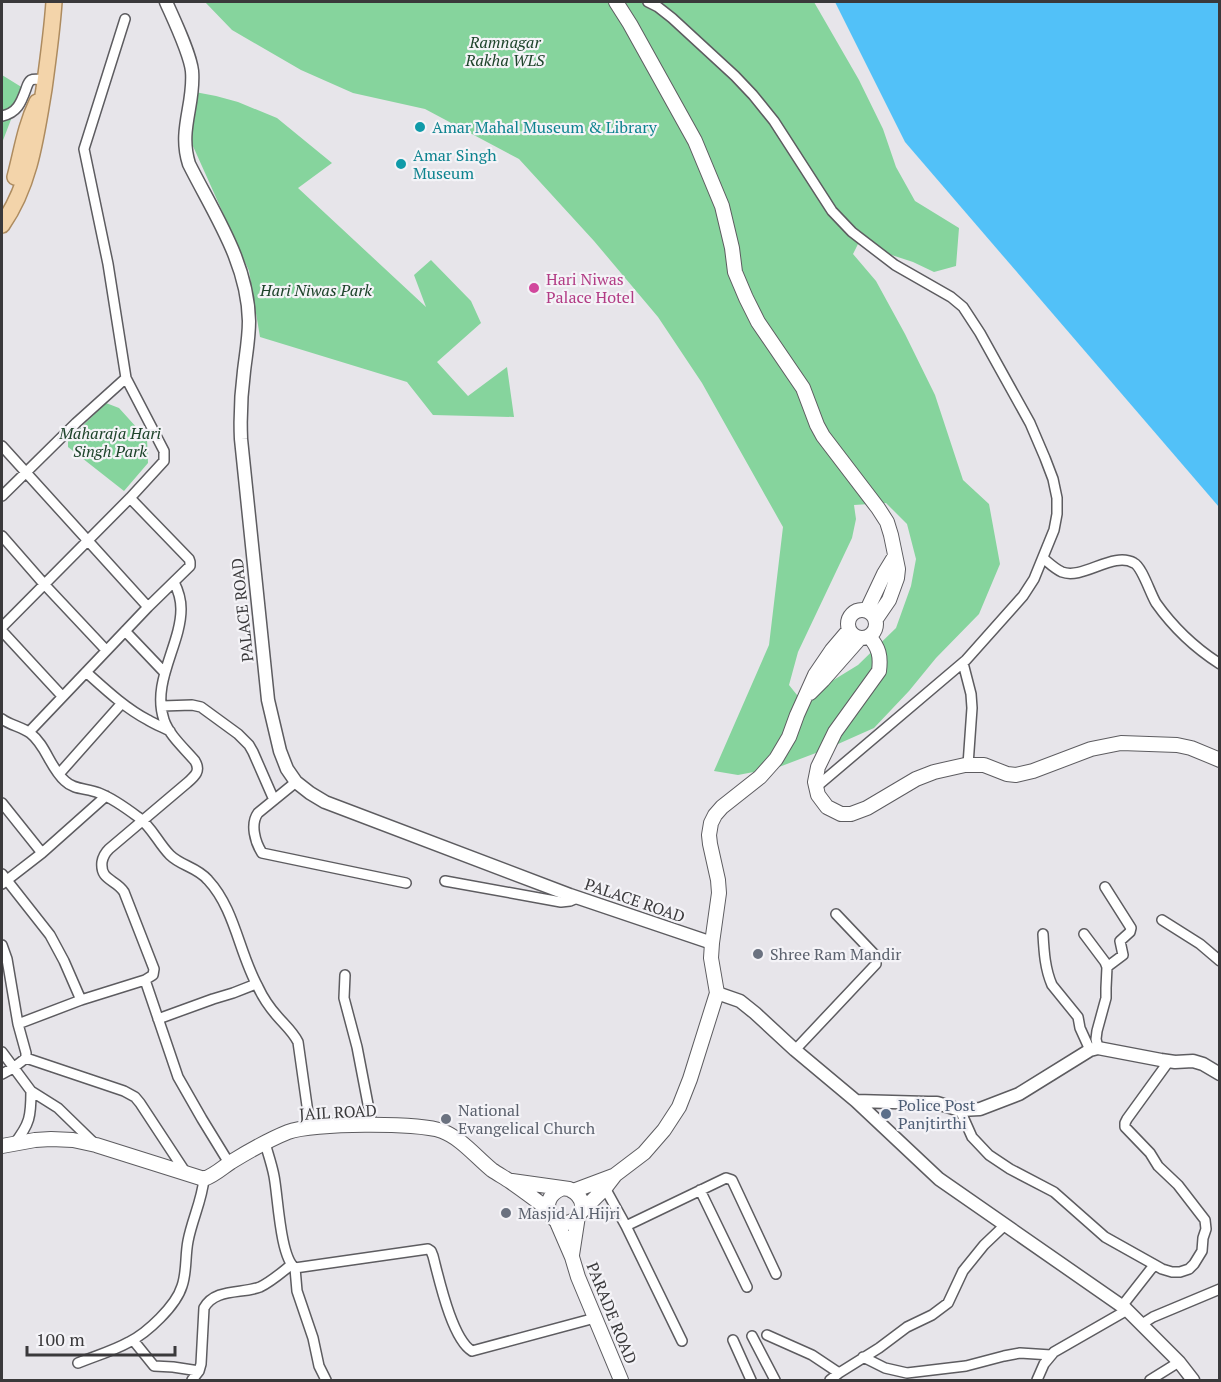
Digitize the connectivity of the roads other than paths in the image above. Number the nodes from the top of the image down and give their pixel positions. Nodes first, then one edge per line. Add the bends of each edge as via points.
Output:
1 (54, 2) edge
2 (166, 2) edge
3 (616, 2) edge
4 (648, 2) edge
5 (125, 19) dead end
6 (45, 83) junction
7 (2, 117) edge
8 (2, 209) edge
9 (2, 225) edge
10 (126, 378) junction
11 (2, 446) edge
12 (26, 473) junction
13 (2, 496) edge
14 (130, 498) junction
15 (2, 536) edge
16 (88, 542) junction
17 (1043, 558) junction
18 (174, 582) junction
19 (44, 584) junction
20 (148, 607) junction
21 (871, 614) junction
22 (2, 626) edge
23 (125, 631) junction
24 (859, 635) junction
25 (106, 650) junction
26 (963, 663) junction
27 (1220, 664) edge
28 (86, 672) junction
29 (165, 673) junction
30 (62, 696) junction
31 (122, 703) junction
32 (162, 706) junction
33 (2, 719) edge
34 (170, 731) junction
35 (29, 732) junction
36 (1220, 760) edge
37 (968, 765) junction
38 (59, 774) junction
39 (296, 782) junction
40 (815, 788) junction
41 (106, 796) junction
42 (274, 800) junction
43 (2, 803) edge
44 (143, 821) junction
45 (42, 853) junction
46 (3, 880) edge
47 (445, 881) dead end
48 (406, 883) dead end
49 (1106, 887) dead end
50 (577, 898) junction
51 (836, 914) dead end
52 (1162, 920) dead end
53 (1043, 934) dead end
54 (1084, 934) dead end
55 (712, 943) junction
56 (2, 945) edge
57 (1220, 961) edge
58 (1107, 967) junction
59 (345, 975) dead end
60 (145, 980) junction
61 (256, 984) junction
62 (717, 993) junction
63 (81, 1000) junction
64 (158, 1018) junction
65 (18, 1024) junction
66 (1094, 1049) junction
67 (795, 1050) junction
68 (2, 1052) edge
69 (26, 1058) junction
70 (1169, 1061) junction
71 (13, 1068) junction
72 (2, 1074) edge
73 (1220, 1074) edge
74 (31, 1091) junction
75 (856, 1101) junction
76 (960, 1110) junction
77 (372, 1125) junction
78 (310, 1127) junction
79 (266, 1143) junction
80 (8, 1145) edge
81 (96, 1145) junction
82 (230, 1163) junction
83 (186, 1173) junction
84 (615, 1175) junction
85 (204, 1179) junction
86 (510, 1181) junction
87 (605, 1188) junction
88 (567, 1190) junction
89 (700, 1190) junction
90 (579, 1214) junction
91 (552, 1215) junction
92 (1005, 1225) junction
93 (626, 1226) junction
94 (572, 1257) junction
95 (1155, 1265) junction
96 (293, 1267) junction
97 (776, 1274) dead end
98 (747, 1287) dead end
99 (1220, 1289) edge
100 (1124, 1307) junction
101 (595, 1318) junction
102 (1142, 1324) junction
103 (767, 1335) dead end
104 (752, 1336) dead end
105 (133, 1340) junction
106 (733, 1340) dead end
107 (682, 1341) dead end
108 (1051, 1355) junction
109 (863, 1358) junction
110 (1179, 1362) junction
111 (78, 1364) dead end
112 (199, 1371) junction
113 (839, 1373) junction
114 (192, 1380) edge
115 (326, 1380) edge
116 (621, 1380) edge
117 (751, 1380) edge
118 (775, 1380) edge
119 (830, 1380) edge
120 (1037, 1380) edge
121 (1150, 1380) edge
122 (1192, 1380) edge

1 - 6 main road
2 - 39 street, PALACE ROAD via 192,73 185,151 233,250 248,301 241,439 268,700 280,751
3 - 21 main road via 695,141 722,206 735,272 752,311 803,388 823,436 887,522 897,578 889,600
4 - 17 street via 680,25 747,89 774,121 831,211 852,232 895,265 951,297 970,316 1030,423 1053,479 1057,514
5 - 10 street via 84,158 108,264
6 - 7 street via 33,79 16,111
6 - 8 main road via 27,124 14,180
6 - 9 main road via 32,156 20,193
10 - 12 street
10 - 14 street via 164,451 162,464
11 - 12 street
12 - 13 street
12 - 16 street
14 - 16 street
14 - 18 street via 190,562
15 - 19 street
16 - 19 street
16 - 20 street
17 - 26 street via 1023,596
17 - 27 street via 1064,573 1122,560 1133,562 1165,615
18 - 20 street
18 - 29 street via 181,615
19 - 22 street
19 - 25 street
20 - 23 street
21 - 24 main road via 876,629
21 - 24 main road via 860,610 849,617 848,623
22 - 30 street
23 - 25 street
23 - 29 street
24 - 40 main road via 878,646 879,671 835,732 818,768
24 - 55 main road via 831,650 815,675 776,759 722,807 711,823 710,844 719,893
25 - 28 street
26 - 37 street via 972,708
26 - 40 street
28 - 30 street
28 - 31 street
29 - 32 street
30 - 35 street
31 - 34 street
31 - 38 street
32 - 34 street
32 - 42 street via 201,707 238,735 253,752
33 - 35 street
34 - 44 street via 198,770
35 - 38 street
36 - 37 main road via 1177,745 1121,743 1091,749 1023,774
37 - 40 main road via 916,779 851,814 827,807
38 - 41 street via 72,786
39 - 42 street
39 - 50 street, PALACE ROAD via 325,802
41 - 44 street
41 - 45 street
42 - 48 street via 253,819 262,853
43 - 45 street
44 - 60 street via 106,852 102,870 124,892 154,969 153,975
44 - 61 street via 170,855 201,872 210,882 223,901
45 - 46 street
46 - 63 street via 50,935
47 - 50 street via 561,902
49 - 58 street via 1131,928 1120,941 1123,955
50 - 55 street, PALACE ROAD
51 - 67 street via 875,955 876,964
52 - 57 street
53 - 66 street via 1052,985 1078,1017 1080,1028
54 - 58 street
55 - 62 main road
56 - 65 street via 8,959
58 - 66 street via 1106,998
59 - 77 street via 344,998
60 - 63 street
60 - 64 street
61 - 64 street
61 - 78 street via 298,1042
62 - 67 street via 740,1001
62 - 84 main road via 679,1107 644,1153
63 - 65 street
64 - 82 street via 178,1077
65 - 69 street
66 - 70 street
66 - 76 street via 1019,1094 980,1109
67 - 75 street
68 - 71 street
69 - 71 street
69 - 83 street via 135,1097
70 - 73 street via 1193,1061
70 - 95 street via 1125,1127 1192,1202 1205,1220 1206,1229 1202,1251 1189,1269 1172,1272
71 - 72 street
71 - 74 street
74 - 80 street via 26,1127
74 - 81 street via 58,1108
75 - 76 street via 928,1102
75 - 92 street via 939,1179
76 - 95 street via 972,1137 989,1155 1054,1192 1105,1237
77 - 78 main road, JAIL ROAD
77 - 86 main road, JAIL ROAD via 441,1130
78 - 79 main road, JAIL ROAD
79 - 82 main road, JAIL ROAD
79 - 96 street via 285,1251
80 - 81 main road via 51,1139
81 - 83 main road
82 - 85 main road, JAIL ROAD
83 - 85 main road
84 - 87 main road
84 - 88 main road
85 - 105 street via 181,1290 166,1312
86 - 88 main road
86 - 91 main road, JAIL ROAD
87 - 90 main road
87 - 93 street
88 - 90 main road via 577,1193 581,1202
88 - 91 main road via 552,1194 548,1204
89 - 93 street
89 - 97 street via 726,1178 732,1180
89 - 98 street
90 - 91 main road via 565,1223
90 - 94 main road
91 - 94 main road, PARADE ROAD
92 - 100 street
92 - 109 street via 963,1271 948,1303
93 - 107 street
94 - 101 main road, PARADE ROAD
95 - 100 street
96 - 101 street via 428,1249 448,1311 472,1351
96 - 112 street via 263,1286 218,1296 207,1303
96 - 115 street
99 - 102 street
100 - 102 street
100 - 108 street via 1122,1313
101 - 116 main road, PARADE ROAD
102 - 110 street
103 - 113 street via 812,1355
104 - 118 street
105 - 111 street
105 - 112 street via 154,1366
106 - 117 street
108 - 109 street via 1020,1353 966,1366 907,1373
108 - 120 street
109 - 113 street
110 - 121 street
110 - 122 street
112 - 114 street
113 - 119 street

